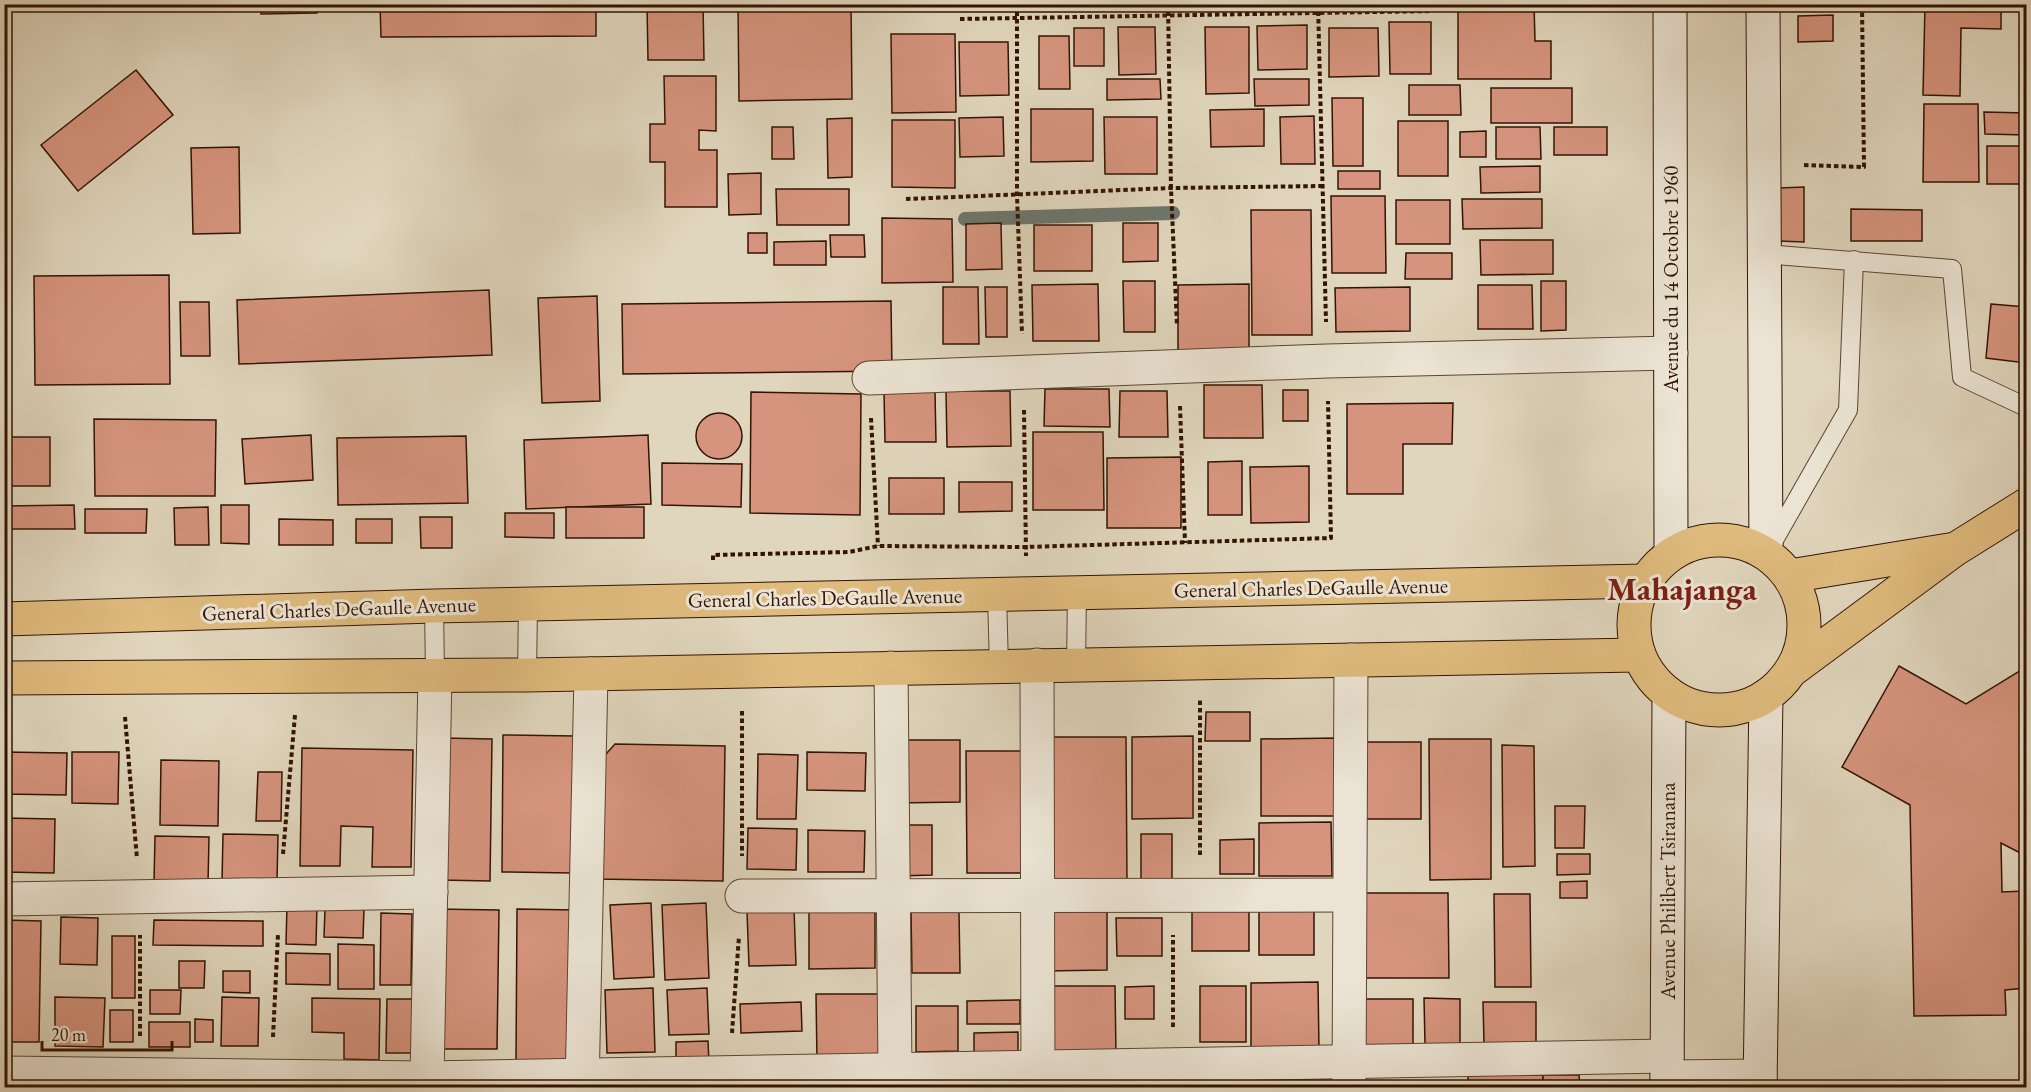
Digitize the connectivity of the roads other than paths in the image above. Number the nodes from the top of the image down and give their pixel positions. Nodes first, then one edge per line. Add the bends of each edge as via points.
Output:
1 (1670, 4) edge
2 (1763, 4) edge
3 (1764, 254) junction
4 (1854, 260) junction
5 (1671, 352) junction
6 (869, 378) road end
7 (2026, 406) edge
8 (2026, 505) edge
9 (1954, 550) junction
10 (1766, 553) junction
11 (1671, 554) junction
12 (1790, 576) junction
13 (1645, 581) junction
14 (1077, 593) junction
15 (997, 594) junction
16 (528, 604) junction
17 (434, 606) junction
18 (4, 619) edge
19 (1638, 655) junction
20 (1351, 660) junction
21 (1037, 665) junction
22 (1076, 665) junction
23 (999, 667) junction
24 (891, 668) junction
25 (1792, 670) junction
26 (591, 674) junction
27 (435, 675) junction
28 (527, 675) junction
29 (4, 678) edge
30 (1669, 694) junction
31 (1766, 696) junction
32 (431, 892) junction
33 (892, 895) junction
34 (1037, 895) junction
35 (1349, 895) junction
36 (742, 896) dead end
37 (4, 899) edge
38 (895, 1069) junction
39 (4, 1073) edge
40 (1667, 1073) edge
41 (1349, 1074) edge
42 (1038, 1077) edge
43 (427, 1078) junction
44 (582, 1081) edge
45 (272, 1082) edge
46 (1760, 1082) edge

1 - 5 street, Avenue du 14 Octobre 1960
2 - 3 street
3 - 4 lane
3 - 10 street
4 - 7 lane via 1952,269 1962,377
4 - 10 lane via 1848,410
5 - 6 street via 1327,360
5 - 11 street, Avenue du 14 Octobre 1960
8 - 9 main road
9 - 12 main road
9 - 25 main road
10 - 11 main road via 1735,541 1702,541
10 - 12 main road
11 - 13 main road
12 - 25 main road via 1803,606 1804,640
13 - 14 main road, General Charles DeGaulle Avenue
13 - 19 main road via 1636,604 1634,630
14 - 15 main road, General Charles DeGaulle Avenue
14 - 22 lane
15 - 16 main road, General Charles DeGaulle Avenue
15 - 23 lane
16 - 17 main road, General Charles DeGaulle Avenue
16 - 28 lane
17 - 18 main road, General Charles DeGaulle Avenue
17 - 27 lane
19 - 20 main road
19 - 30 main road via 1651,677
20 - 22 main road
20 - 35 street
21 - 22 main road
21 - 23 main road
21 - 34 street
23 - 24 main road
24 - 26 main road
24 - 33 street
25 - 31 main road
26 - 28 main road
26 - 44 street
27 - 28 main road
27 - 29 main road
27 - 32 street
30 - 31 main road via 1700,708 1734,709
30 - 40 street, Avenue Philibert Tsiranana
31 - 46 street
32 - 37 street
32 - 43 street
33 - 34 street
33 - 36 street
33 - 38 street
34 - 35 street
34 - 42 street
35 - 41 street
38 - 42 street
38 - 44 street
39 - 45 street
40 - 41 street
40 - 46 street
41 - 42 street via 1172,1064
43 - 44 street
43 - 45 street

